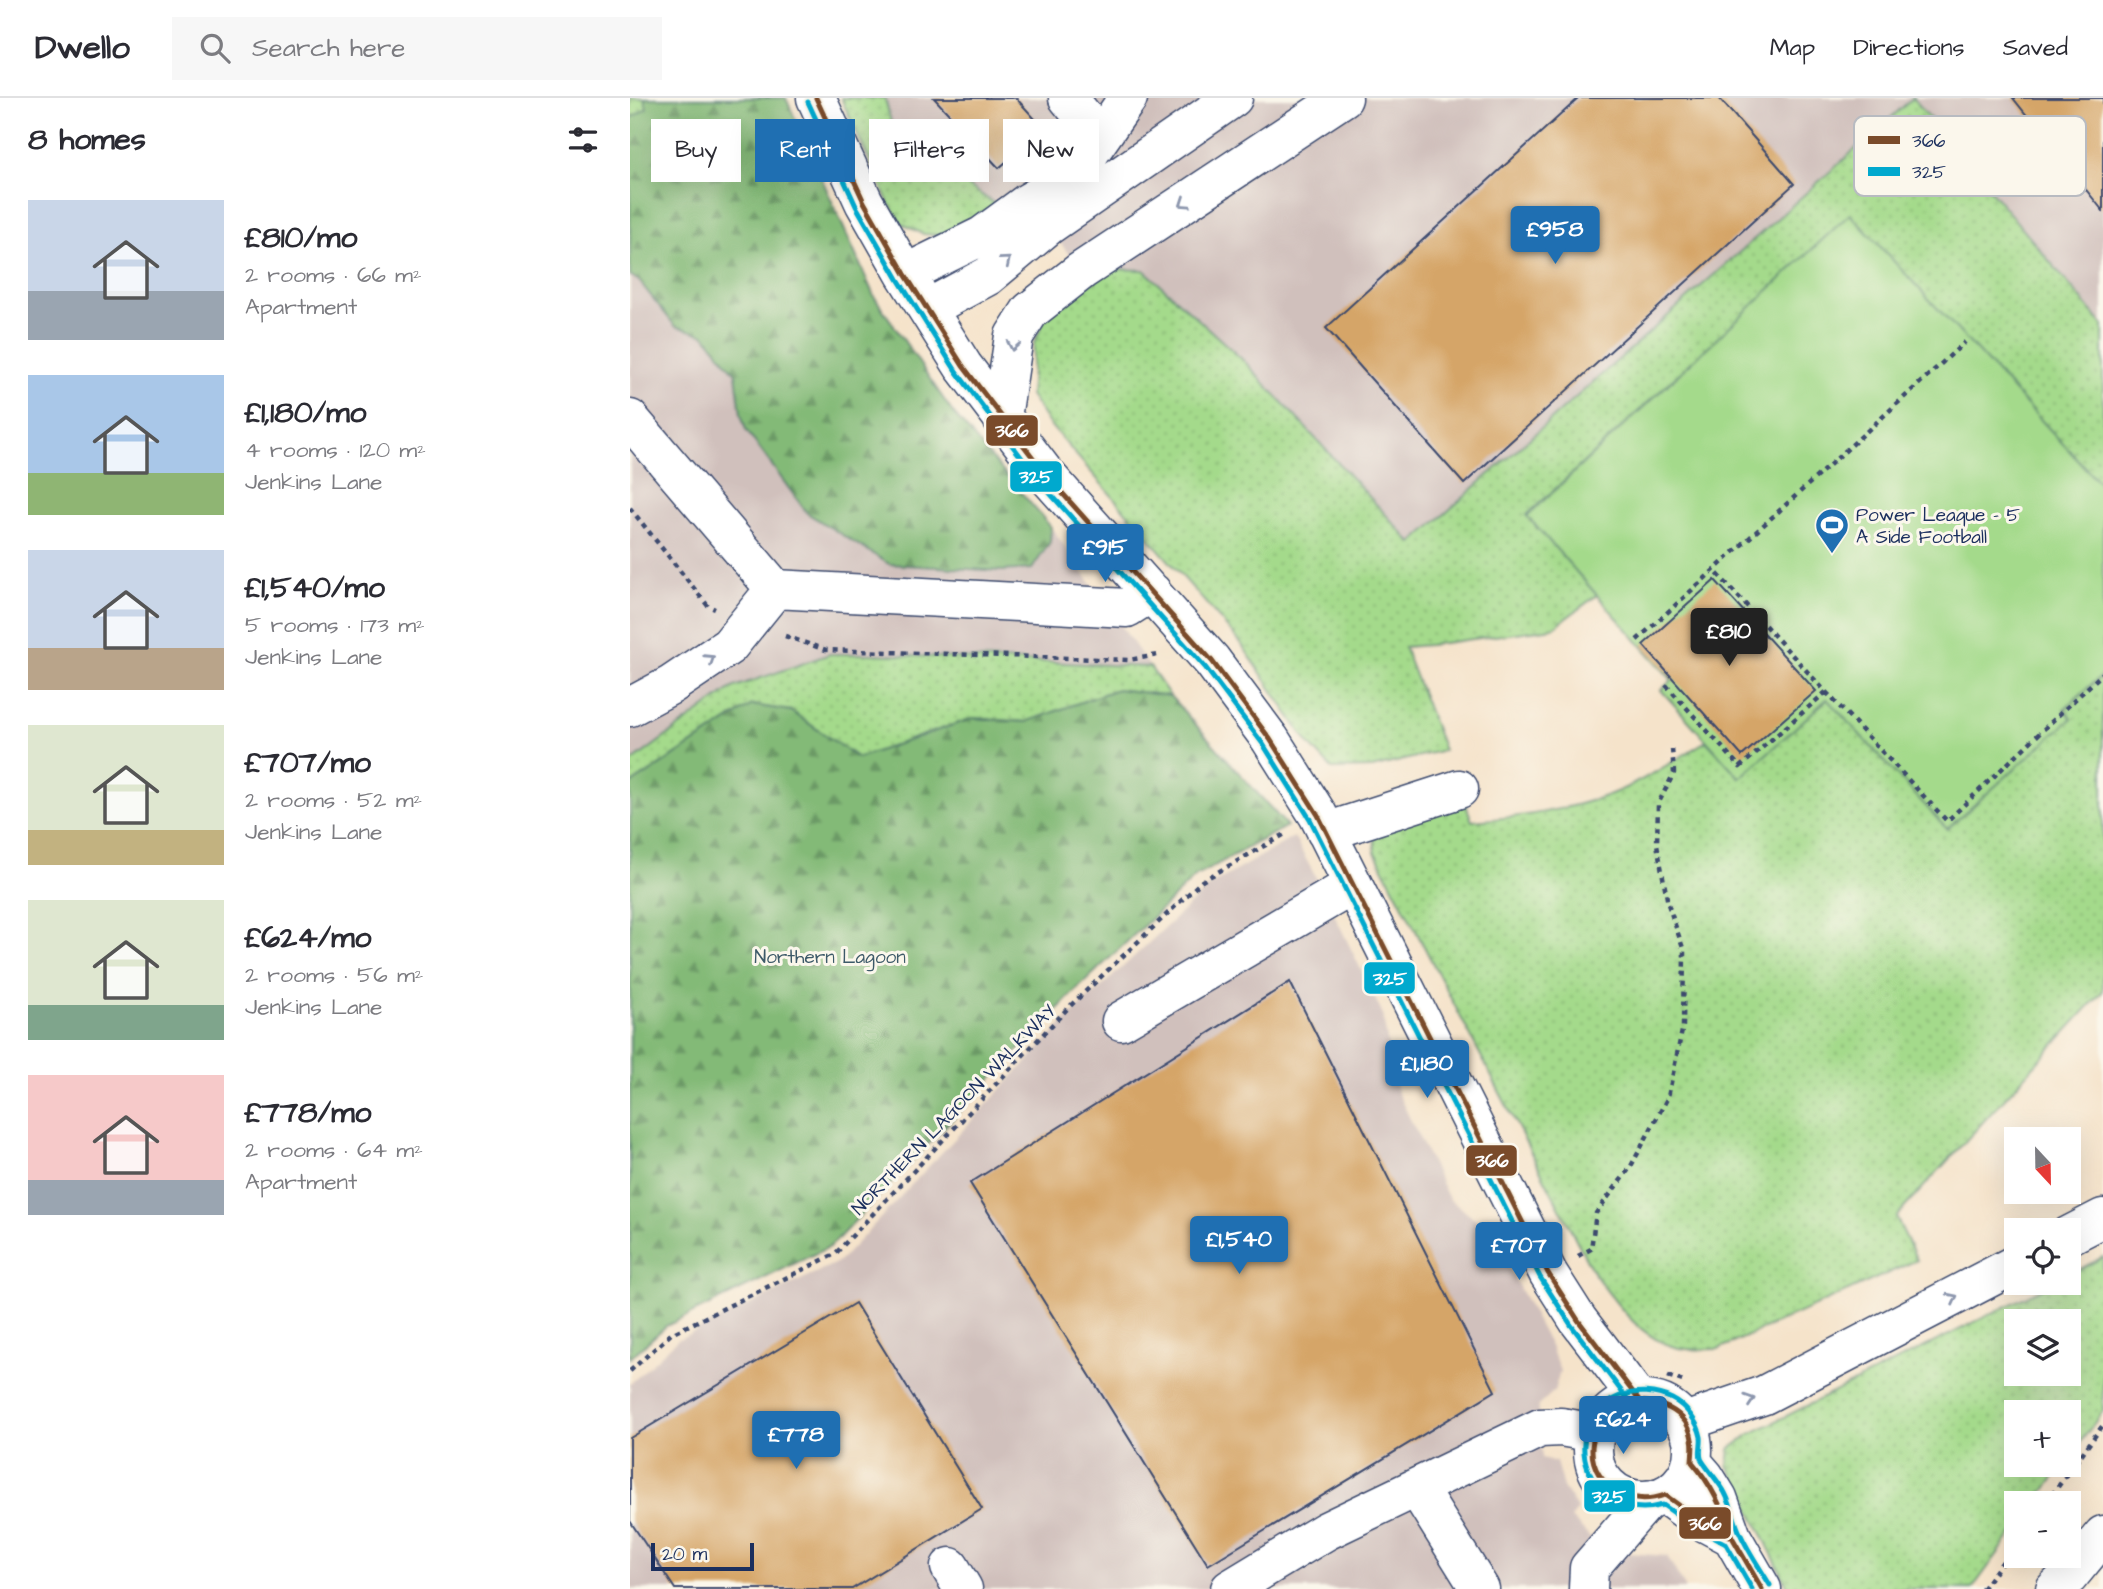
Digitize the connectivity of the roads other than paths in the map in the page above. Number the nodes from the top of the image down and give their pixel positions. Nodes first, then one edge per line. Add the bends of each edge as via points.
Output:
1 (816, 98) edge
2 (1068, 98) edge
3 (1128, 98) edge
4 (1233, 98) edge
5 (1343, 98) edge
6 (1100, 136) junction
7 (905, 274) junction
8 (927, 309) junction
9 (1002, 418) junction
10 (630, 419) edge
11 (775, 589) junction
12 (1152, 593) junction
13 (640, 689) edge
14 (1459, 789) dead end
15 (1326, 832) junction
16 (1353, 885) junction
17 (1121, 1021) dead end
18 (2103, 1218) edge
19 (2081, 1229) edge
20 (2004, 1270) edge
21 (1639, 1400) junction
22 (1685, 1422) junction
23 (1595, 1433) junction
24 (1692, 1462) junction
25 (1417, 1488) junction
26 (1657, 1497) junction
27 (2103, 1520) edge
28 (2103, 1535) edge
29 (1732, 1537) junction
30 (2062, 1582) edge
31 (1230, 1589) edge
32 (1480, 1589) edge
33 (1588, 1589) edge
34 (1762, 1589) edge

1 - 7 main road via 864,202
2 - 6 main road
3 - 6 main road
8 -> 4 main road via 988,276 1048,226
5 -> 9 main road via 1081,271 1030,311 1014,336
6 - 7 main road via 1068,179 982,236
7 - 8 main road
8 - 9 main road
9 - 12 main road via 1047,476
10 - 11 main road
11 - 12 main road via 1127,608
13 -> 11 main road via 729,646
12 - 15 main road via 1212,661 1270,739
14 - 15 main road
15 - 16 main road
16 - 17 main road
16 - 21 main road via 1548,1273
18 - 19 main road
22 -> 20 main road via 1764,1395
21 - 22 main road via 1662,1403
21 - 23 main road via 1610,1411
22 - 24 main road via 1693,1445
23 - 25 main road via 1540,1428
23 - 26 main road via 1593,1459 1604,1481 1635,1500
24 - 26 main road via 1685,1478
24 - 29 main road via 1718,1498
25 - 31 main road via 1326,1531
25 - 32 main road
26 - 29 main road
26 - 33 main road via 1589,1568
27 - 30 main road
28 - 30 main road
29 - 34 main road

